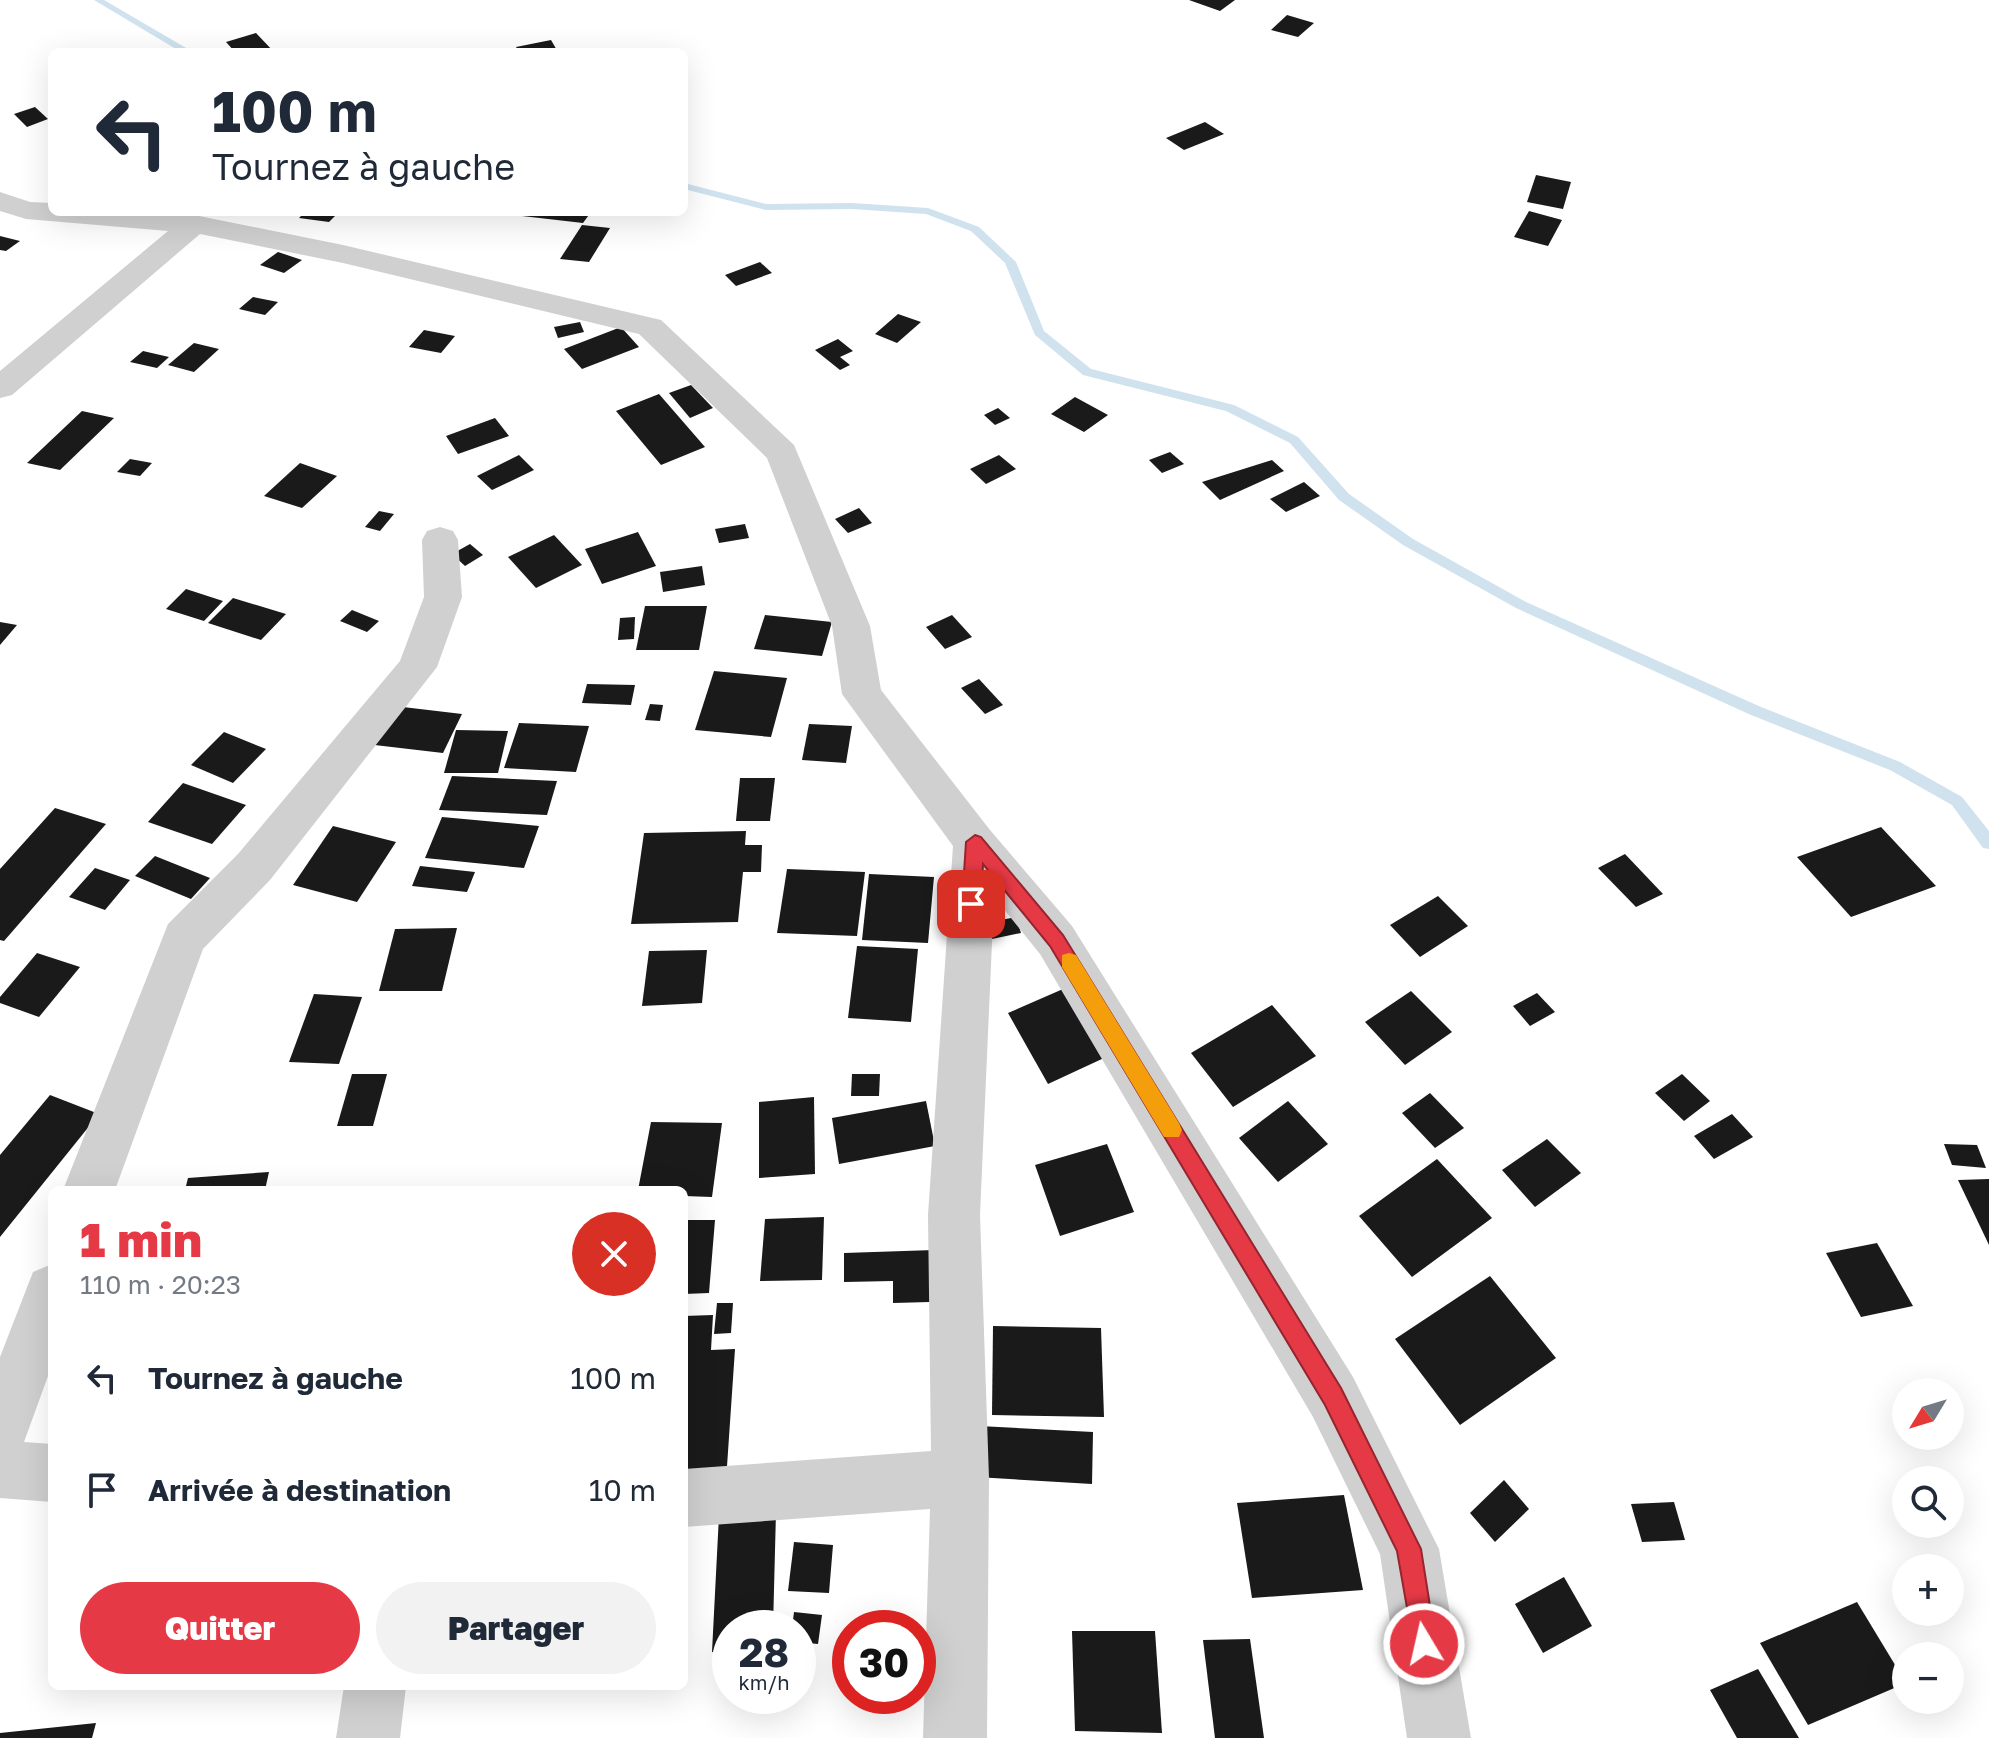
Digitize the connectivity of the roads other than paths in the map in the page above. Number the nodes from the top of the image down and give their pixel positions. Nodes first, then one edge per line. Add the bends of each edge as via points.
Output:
1 (6, 210) edge
2 (48, 213) edge
3 (87, 216) edge
4 (194, 224) junction
5 (0, 388) edge
6 (440, 540) dead end
7 (975, 842) junction
8 (91, 1186) edge
9 (48, 1302) edge
10 (0, 1431) edge
11 (0, 1469) edge
12 (48, 1473) edge
13 (960, 1478) junction
14 (688, 1498) edge
15 (374, 1690) edge
16 (368, 1738) edge
17 (955, 1738) edge
18 (1439, 1738) edge

1 - 2 street
3 - 4 street
4 - 5 street
4 - 7 street via 650,327 782,453 851,626 862,694
6 - 8 street via 443,597 417,667 254,867 184,938
7 - 13 street via 954,1215
7 - 18 street via 1056,940 1333,1397 1409,1549
9 - 10 street
11 - 12 street
13 - 14 street
13 - 17 street
15 - 16 street

